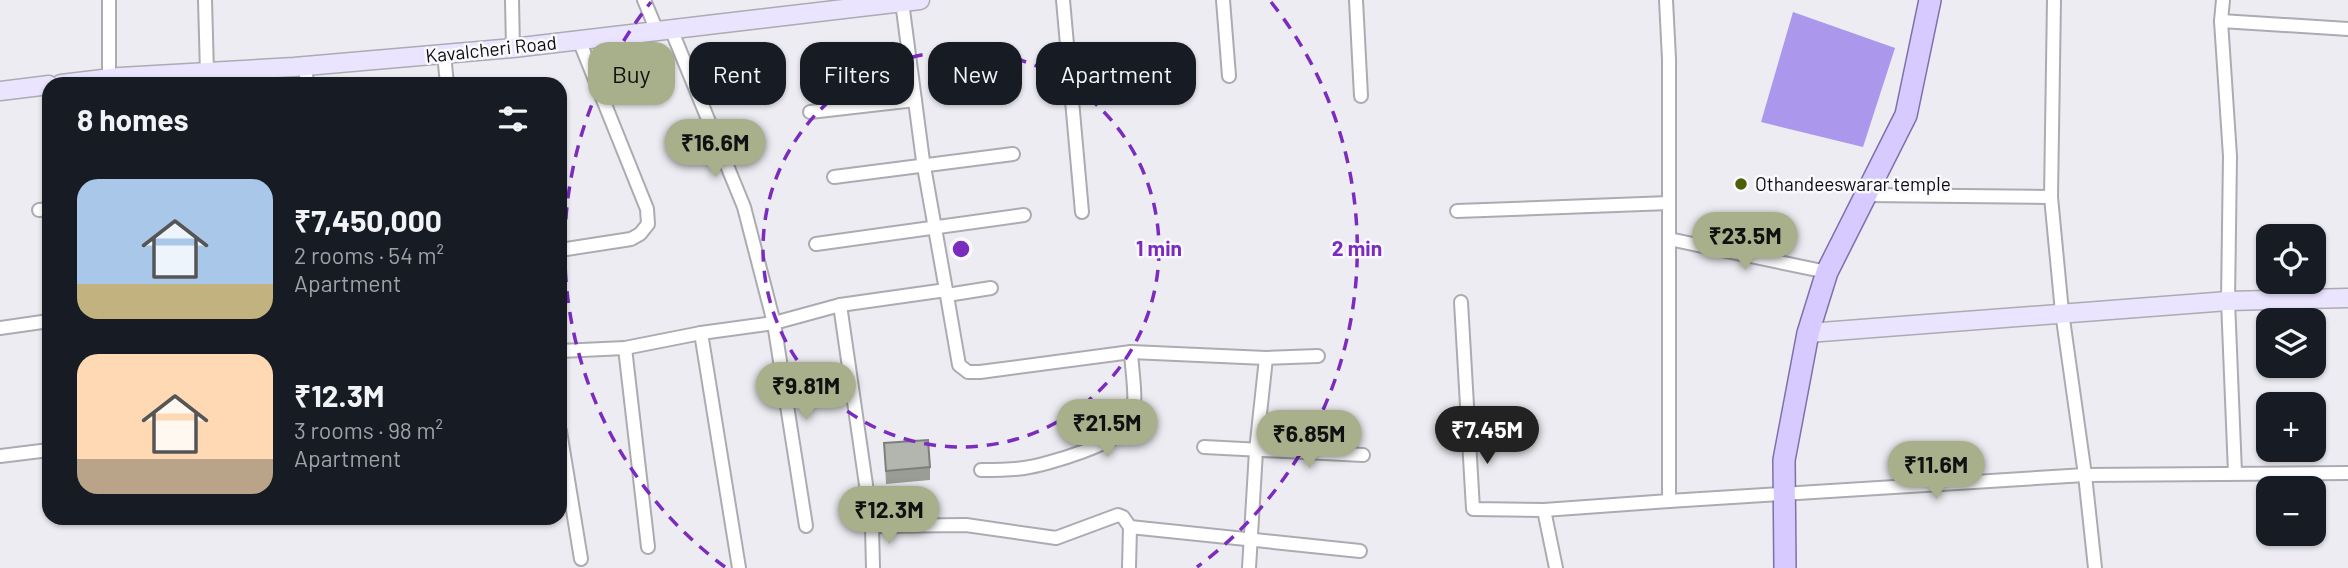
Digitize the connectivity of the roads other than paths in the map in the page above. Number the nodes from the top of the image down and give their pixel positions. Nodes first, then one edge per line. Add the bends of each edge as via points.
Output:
1 (109, 0) edge
2 (205, 0) edge
3 (512, 0) edge
4 (644, 0) edge
5 (1063, 0) edge
6 (1223, 0) edge
7 (1356, 0) edge
8 (1666, 0) edge
9 (1930, 0) edge
10 (2054, 0) edge
11 (2223, 0) edge
12 (911, 1) edge
13 (849, 4) edge
14 (2221, 21) junction
15 (2348, 29) edge
16 (664, 30) junction
17 (579, 40) junction
18 (513, 48) junction
19 (444, 54) junction
20 (305, 65) junction
21 (207, 72) junction
22 (1229, 76) dead end
23 (109, 77) edge
24 (160, 77) edge
25 (306, 77) edge
26 (446, 77) edge
27 (42, 86) edge
28 (0, 91) edge
29 (1361, 96) dead end
30 (915, 100) junction
31 (810, 112) dead end
32 (1013, 154) dead end
33 (924, 166) junction
34 (834, 177) dead end
35 (1866, 195) junction
36 (2051, 197) junction
37 (1669, 203) junction
38 (1457, 211) dead end
39 (1082, 212) dead end
40 (1024, 215) dead end
41 (936, 227) junction
42 (1670, 239) junction
43 (816, 244) dead end
44 (567, 249) edge
45 (1827, 272) junction
46 (991, 288) dead end
47 (947, 293) junction
48 (2348, 298) edge
49 (2228, 301) junction
50 (1461, 302) dead end
51 (840, 305) junction
52 (2062, 312) junction
53 (42, 322) edge
54 (774, 323) junction
55 (0, 328) edge
56 (701, 333) junction
57 (1808, 333) junction
58 (625, 348) junction
59 (567, 351) edge
60 (1131, 352) junction
61 (1318, 356) dead end
62 (1266, 358) junction
63 (1204, 447) dead end
64 (42, 451) edge
65 (1256, 451) junction
66 (1363, 455) dead end
67 (0, 456) edge
68 (981, 470) dead end
69 (2235, 472) junction
70 (2348, 473) edge
71 (567, 474) edge
72 (2085, 475) junction
73 (1785, 495) junction
74 (1669, 501) junction
75 (1545, 510) junction
76 (806, 526) dead end
77 (872, 526) junction
78 (1130, 527) junction
79 (1251, 539) junction
80 (648, 547) dead end
81 (1360, 551) dead end
82 (581, 559) dead end
83 (739, 568) edge
84 (873, 568) edge
85 (1129, 568) edge
86 (1249, 568) edge
87 (1556, 568) edge
88 (1786, 568) edge
89 (2095, 568) edge

1 - 23 street
2 - 21 street
3 - 18 street
4 - 16 street
5 - 39 street
6 - 22 street
7 - 29 street
8 - 37 street
9 - 35 main road via 1906,115
10 - 36 street
11 - 14 street
12 - 13 street, Kavalcheri Road
12 - 30 street
13 - 16 street, Kavalcheri Road
14 - 15 street
14 - 49 street via 2230,156
16 - 17 street, Kavalcheri Road
16 - 54 street via 744,206
17 - 18 street, Kavalcheri Road
17 - 44 street via 647,209 648,224 631,239
18 - 19 street, Kavalcheri Road
19 - 20 street, Kavalcheri Road
19 - 26 street
20 - 21 street, Kavalcheri Road
20 - 25 street
21 - 24 street, Kavalcheri Road
27 - 28 street
30 - 31 street
30 - 33 street
32 - 33 street
33 - 34 street
33 - 41 street
35 - 36 street
35 - 45 main road
36 - 52 street
37 - 38 street
37 - 42 street
40 - 41 street
41 - 43 street
41 - 47 street
42 - 45 street
42 - 74 street
45 - 57 main road
46 - 47 street
47 - 51 street
47 - 60 street via 959,365 968,372
48 - 49 street
49 - 52 street
49 - 69 street
50 - 75 street via 1473,509
51 - 54 street
51 - 77 street
52 - 57 street
52 - 72 street
53 - 55 street
54 - 56 street
54 - 76 street
56 - 58 street
56 - 83 street
57 - 73 main road via 1784,460
58 - 59 street
58 - 80 street
60 - 62 street
60 - 68 street via 1133,414 1122,432 1064,458 1026,468
61 - 62 street
62 - 65 street
63 - 65 street
64 - 67 street
65 - 66 street
65 - 79 street
69 - 70 street
69 - 72 street
71 - 82 street
72 - 73 street
72 - 89 street
73 - 74 street
73 - 88 main road
74 - 75 street
75 - 87 street
77 - 78 street via 966,525 1056,538 1118,515
77 - 84 street
78 - 79 street
78 - 85 street
79 - 81 street
79 - 86 street

